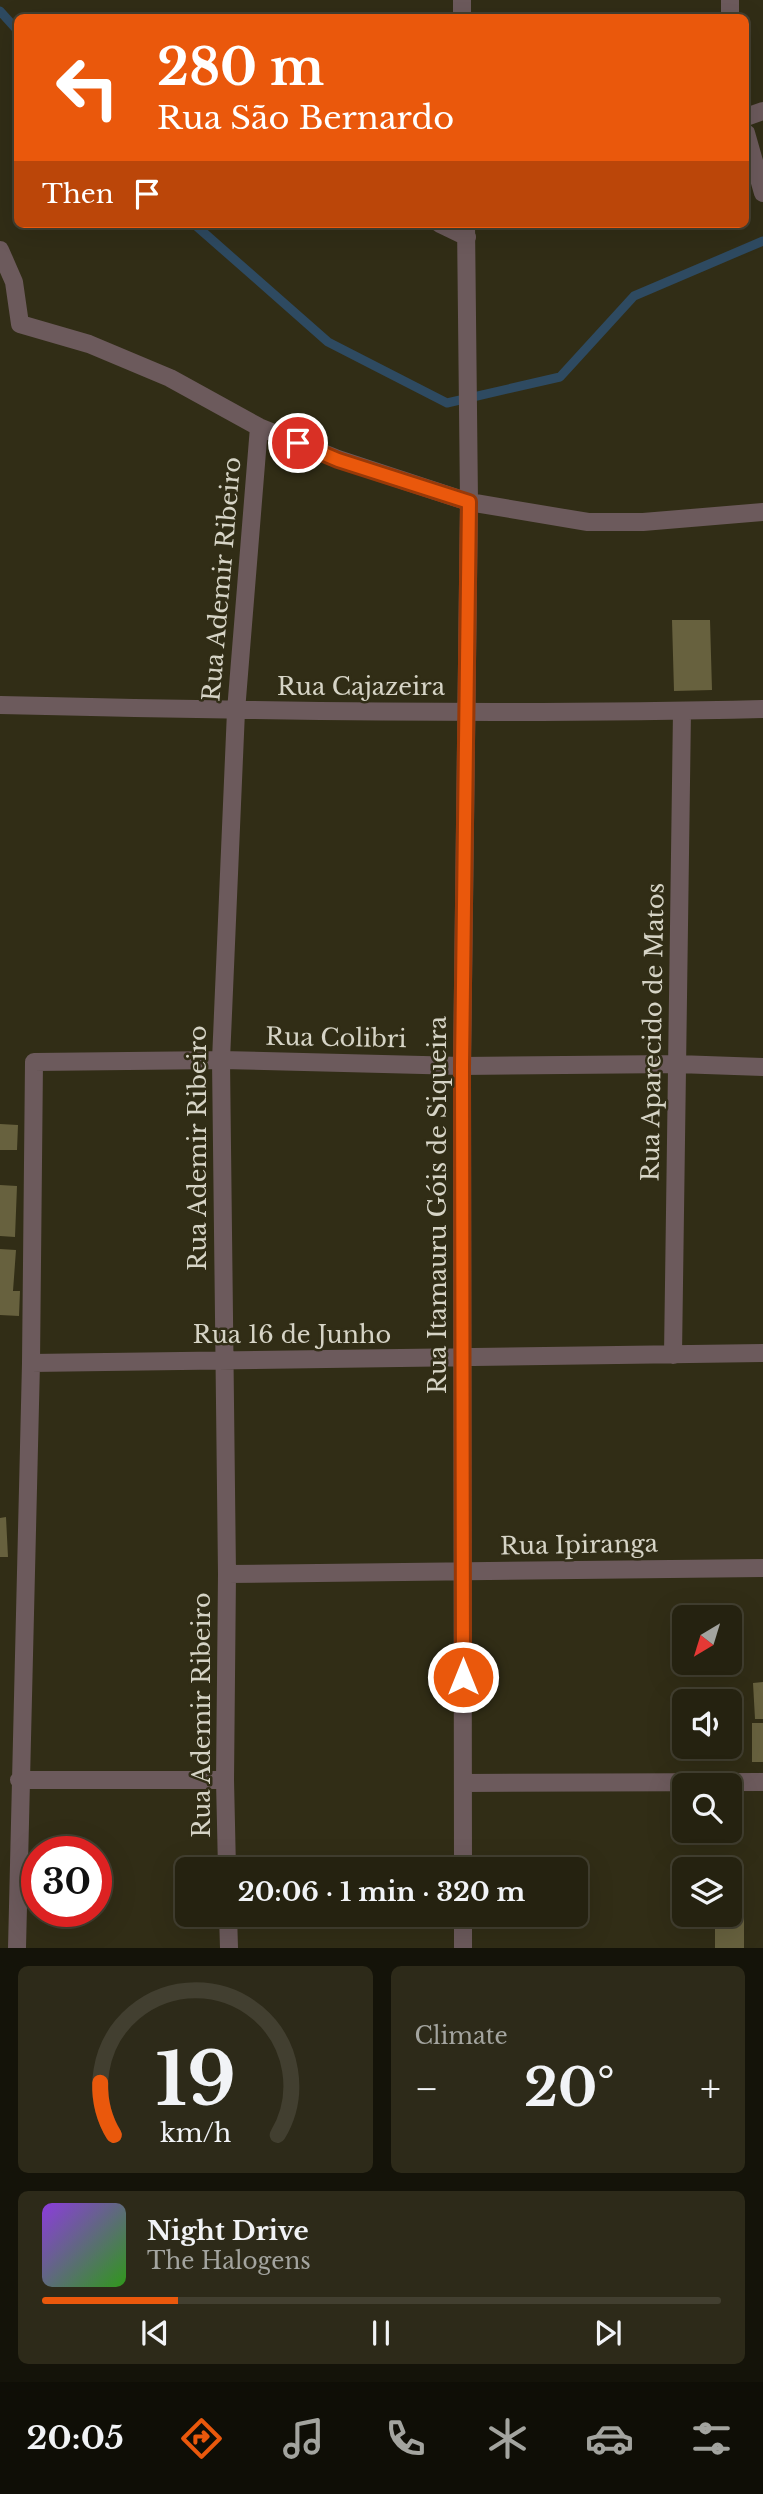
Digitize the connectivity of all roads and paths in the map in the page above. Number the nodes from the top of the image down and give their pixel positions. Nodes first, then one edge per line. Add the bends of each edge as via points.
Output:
1 (749, 143) edge
2 (763, 192) edge
3 (466, 230) edge
4 (0, 250) edge
5 (259, 427) junction
6 (469, 502) junction
7 (763, 512) edge
8 (0, 705) edge
9 (763, 709) edge
10 (236, 711) junction
11 (682, 711) junction
12 (466, 713) junction
13 (221, 1060) junction
14 (677, 1064) junction
15 (462, 1066) junction
16 (763, 1067) edge
17 (763, 1353) edge
18 (673, 1354) junction
19 (463, 1359) junction
20 (223, 1360) junction
21 (31, 1363) junction
22 (763, 1568) edge
23 (463, 1571) junction
24 (227, 1574) junction
25 (19, 1780) junction
26 (225, 1780) junction
27 (763, 1782) edge
28 (463, 1783) junction
29 (227, 1857) edge
30 (463, 1857) edge
31 (228, 1927) edge
32 (463, 1927) edge
33 (17, 1948) edge
34 (229, 1948) edge
35 (463, 1948) edge

1 - 2 street
3 - 6 street, Rua Itamauru Góis de Siqueira
4 - 5 street via 13,282 20,324 89,344 170,378
5 - 6 street via 338,460
5 - 10 street, Rua Ademir Ribeiro
6 - 7 street via 588,522
6 - 12 street, Rua Itamauru Góis de Siqueira
8 - 10 street, Rua Cajazeira
9 - 11 street, Rua Cajazeira
10 - 12 street, Rua Cajazeira
10 - 13 street, Rua Ademir Ribeiro
11 - 12 street, Rua Cajazeira
11 - 14 street, Rua Aparecido de Matos
12 - 15 street, Rua Itamauru Góis de Siqueira
13 - 15 street, Rua Colibri
13 - 20 street, Rua Ademir Ribeiro
13 - 21 street, Rua Colibri via 34,1062
14 - 15 street, Rua Colibri
14 - 16 street, Rua Colibri
14 - 18 street, Rua Aparecido de Matos
15 - 19 street, Rua Itamauru Góis de Siqueira
17 - 18 street, Rua 16 de Junho
18 - 19 street, Rua 16 de Junho
19 - 20 street, Rua 16 de Junho
19 - 23 street, Rua Itamauru Góis de Siqueira
20 - 21 street, Rua 16 de Junho
20 - 24 street, Rua Ademir Ribeiro
21 - 25 street
22 - 23 street, Rua Ipiranga
23 - 24 street, Rua Ipiranga
23 - 28 street, Rua Itamauru Góis de Siqueira
24 - 26 street, Rua Ademir Ribeiro
25 - 26 street
25 - 33 street
26 - 29 street, Rua Ademir Ribeiro
27 - 28 street
28 - 30 street, Rua Itamauru Góis de Siqueira
31 - 34 street
32 - 35 street

